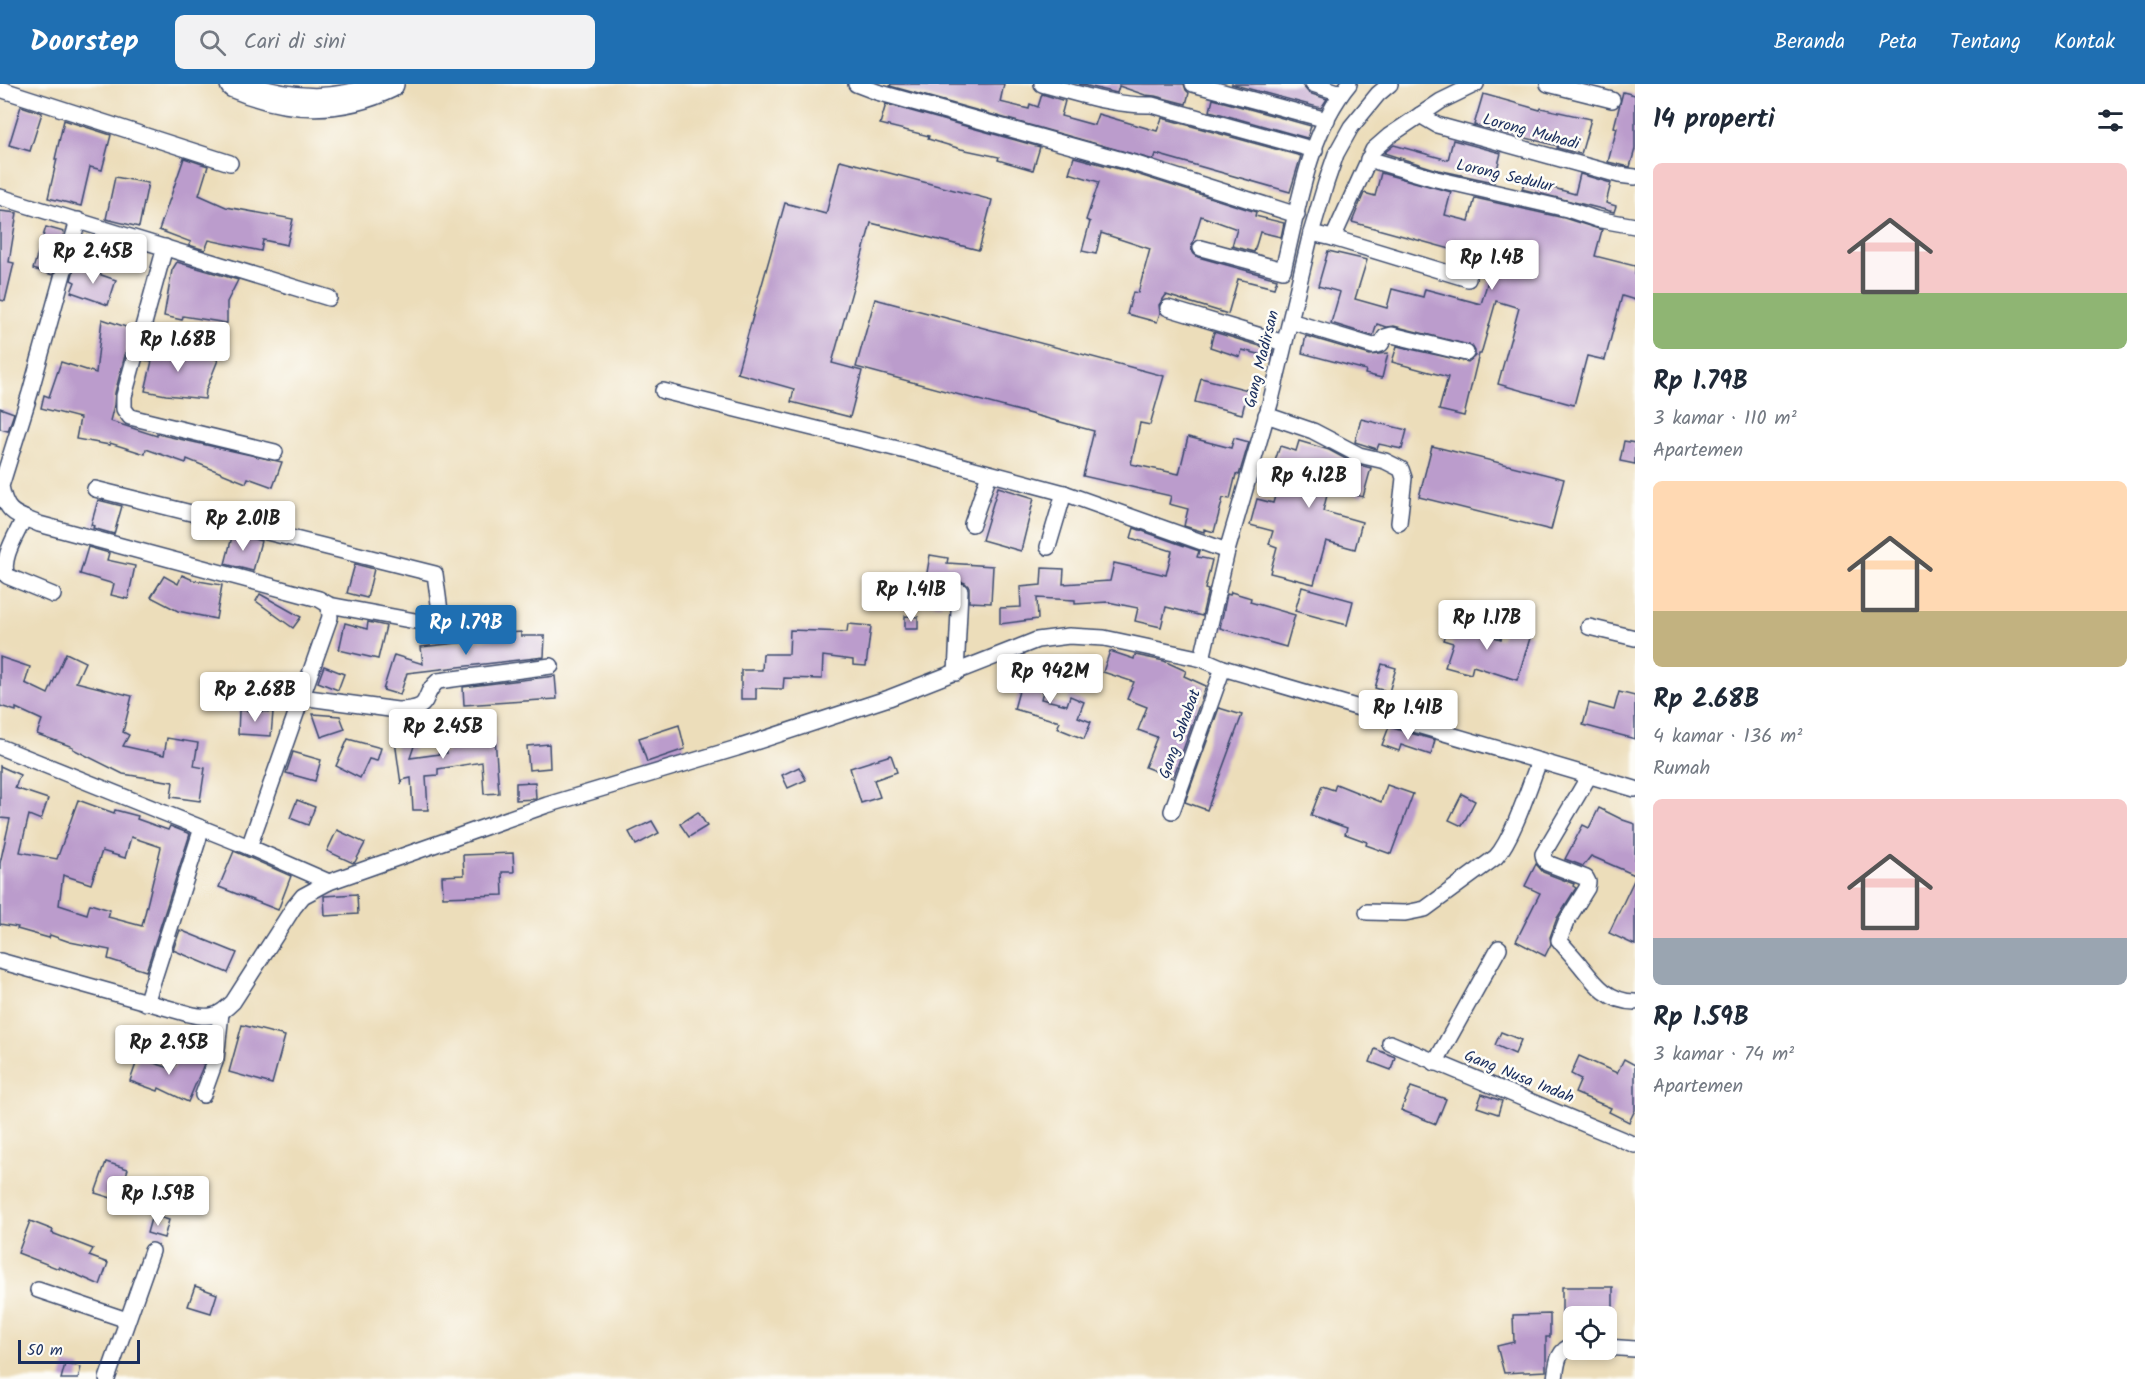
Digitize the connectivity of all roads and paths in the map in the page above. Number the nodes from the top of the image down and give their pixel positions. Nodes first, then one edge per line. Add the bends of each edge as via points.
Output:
1 (234, 84) edge
2 (390, 84) edge
3 (856, 84) edge
4 (1042, 84) edge
5 (1193, 84) edge
6 (1313, 84) edge
7 (1390, 84) edge
8 (1476, 84) edge
9 (1548, 84) edge
10 (0, 89) edge
11 (1345, 89) edge
12 (1612, 100) dead end
13 (1420, 115) junction
14 (1327, 120) junction
15 (1315, 150) junction
16 (1368, 159) junction
17 (230, 163) dead end
18 (1635, 177) edge
19 (0, 197) edge
20 (1297, 215) junction
21 (78, 220) junction
22 (1635, 226) edge
23 (1311, 233) junction
24 (1333, 238) junction
25 (165, 247) junction
26 (1201, 248) dead end
27 (1283, 270) junction
28 (1301, 275) junction
29 (1468, 279) dead end
30 (330, 298) dead end
31 (1168, 308) dead end
32 (1290, 321) junction
33 (142, 331) junction
34 (1284, 343) junction
35 (206, 349) dead end
36 (1466, 353) dead end
37 (663, 391) dead end
38 (1266, 416) junction
39 (275, 452) dead end
40 (989, 474) junction
41 (96, 489) dead end
42 (1064, 493) junction
43 (24, 518) junction
44 (1399, 523) dead end
45 (972, 524) dead end
46 (1048, 547) dead end
47 (1227, 550) junction
48 (960, 591) dead end
49 (54, 596) dead end
50 (329, 605) junction
51 (1589, 627) dead end
52 (1635, 638) edge
53 (1202, 659) junction
54 (551, 666) dead end
55 (1223, 668) junction
56 (956, 673) junction
57 (301, 697) junction
58 (0, 747) edge
59 (1539, 761) junction
60 (1589, 776) junction
61 (1635, 789) edge
62 (1172, 811) dead end
63 (202, 828) junction
64 (249, 847) junction
65 (329, 882) junction
66 (1367, 912) dead end
67 (1499, 948) dead end
68 (0, 961) edge
69 (1630, 1002) edge
70 (146, 1003) junction
71 (221, 1013) junction
72 (1390, 1043) dead end
73 (1435, 1063) junction
74 (203, 1095) dead end
75 (1635, 1145) edge
76 (152, 1251) dead end
77 (38, 1290) dead end
78 (127, 1320) junction
79 (1617, 1348) edge
80 (1635, 1349) edge
81 (1563, 1351) edge
82 (107, 1379) edge
83 (1555, 1379) edge

1 - 2 highway via 273,97 330,102 356,98
3 - 20 street via 1133,163
4 - 15 street via 1111,102 1152,105
5 - 14 street
6 - 11 street
7 - 23 street, Gang Madirsan via 1351,127 1336,154
8 - 13 street
9 - 12 street
10 - 17 street
11 - 14 street
13 - 16 street via 1389,136
13 - 18 street, Lorong Muhadi via 1457,131
14 - 15 street
15 - 20 street
16 - 22 street, Lorong Sedulur
16 - 24 street
19 - 21 street
20 - 27 street
21 - 25 street
21 - 43 street via 1,486 4,502
23 - 24 street
23 - 28 street, Gang Madirsan
24 - 29 street
25 - 30 street
25 - 33 street
26 - 27 street
27 - 28 street
28 - 32 street, Gang Madirsan
31 - 34 street
32 - 34 street, Gang Madirsan
32 - 36 street via 1373,346 1392,335
33 - 35 street
33 - 39 street via 124,396 124,409 130,417
34 - 38 street, Gang Madirsan
37 - 40 street
38 - 44 street via 1401,469 1404,478
38 - 47 street, Gang Madirsan
40 - 42 street
40 - 45 street
41 - 50 street via 435,574 442,626
42 - 46 street
42 - 47 street
43 - 49 street via 4,563 5,571 7,576
43 - 50 street via 320,599
47 - 53 street, Gang Madirsan
48 - 56 street
50 - 57 street via 330,617
51 - 52 street
53 - 55 street
53 - 56 street via 1104,638 1069,636 1037,640
54 - 57 street via 438,681 425,702 411,710
55 - 59 street
55 - 62 street, Gang Sahabat
56 - 65 street via 737,748 547,805
57 - 64 street
58 - 63 street
59 - 60 street
59 - 66 street via 1496,857 1425,909 1406,913
60 - 61 street
60 - 69 street via 1543,854 1544,860 1588,882 1559,940 1608,996
63 - 64 street
63 - 70 street
64 - 65 street
65 - 71 street via 303,896
67 - 73 street
68 - 70 street
70 - 71 street via 204,1017
71 - 74 street via 218,1048
72 - 73 street, Gang Nusa Indah
73 - 75 street, Gang Nusa Indah
76 - 78 street
77 - 78 street
78 - 82 street
79 - 80 street
81 - 83 street

